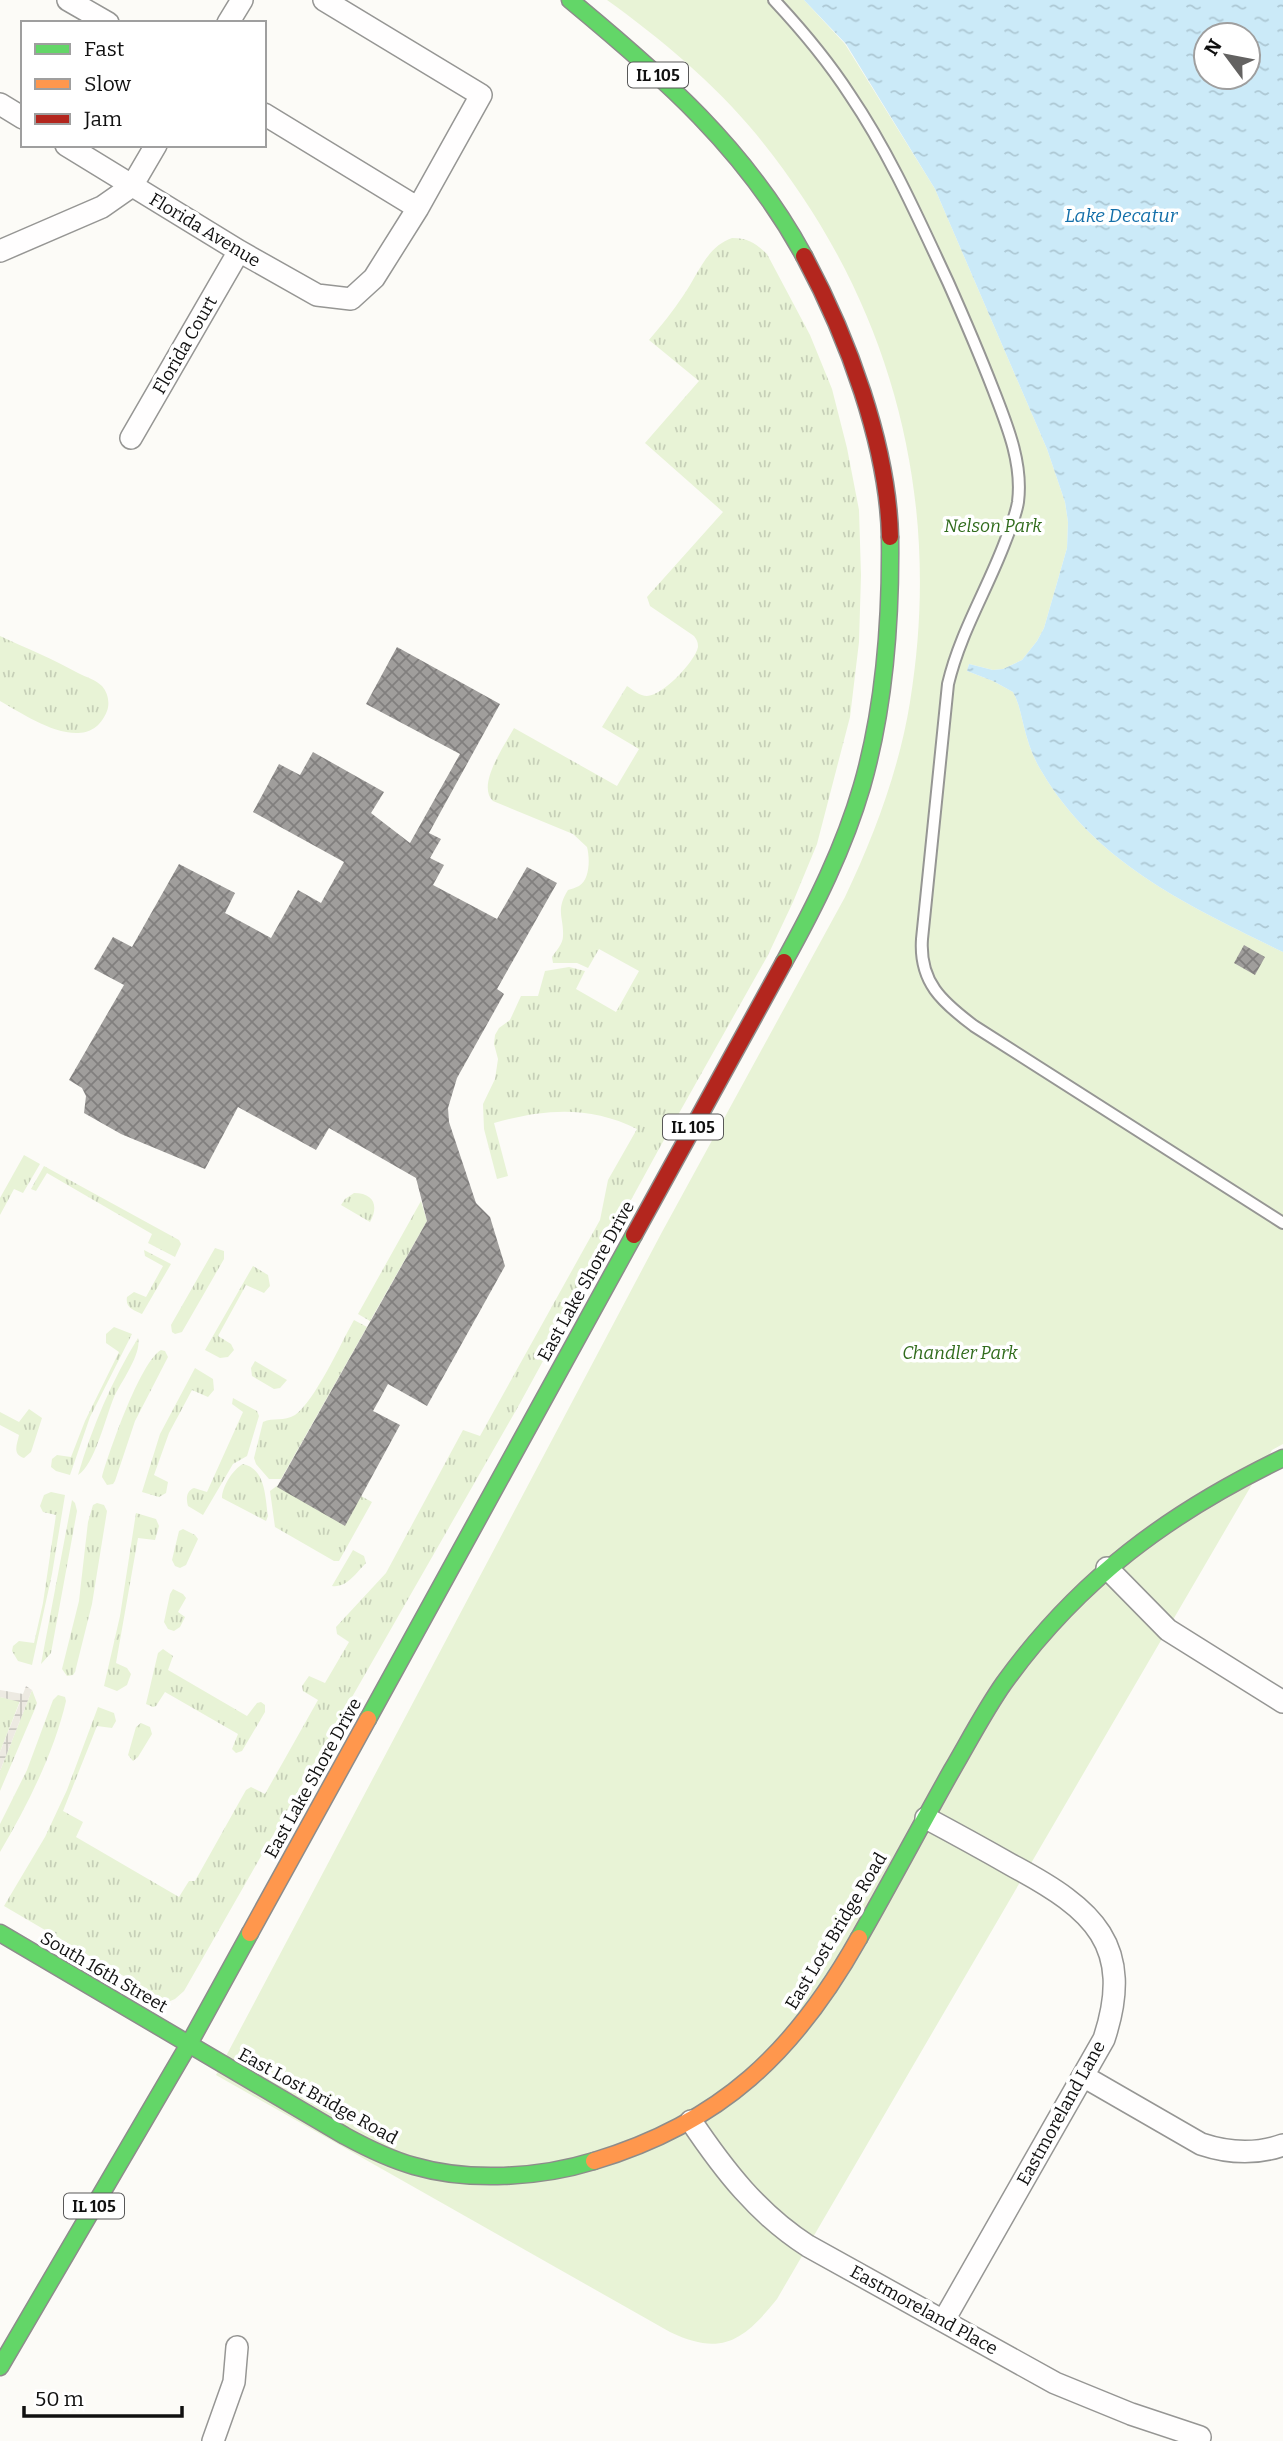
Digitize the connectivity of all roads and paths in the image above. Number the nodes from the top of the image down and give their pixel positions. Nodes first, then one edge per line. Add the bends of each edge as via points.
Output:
1 (68, 0) edge
2 (242, 0) edge
3 (324, 0) edge
4 (569, 0) edge
5 (775, 0) edge
6 (105, 21) edge
7 (229, 21) edge
8 (0, 104) edge
9 (266, 115) edge
10 (21, 117) edge
11 (69, 147) edge
12 (155, 147) edge
13 (132, 186) junction
14 (418, 208) junction
15 (0, 251) edge
16 (239, 251) junction
17 (131, 438) dead end
18 (1283, 1223) edge
19 (1283, 1458) edge
20 (1107, 1567) junction
21 (1283, 1702) edge
22 (926, 1818) junction
23 (0, 1933) edge
24 (189, 2044) junction
25 (1083, 2076) junction
26 (691, 2121) junction
27 (1283, 2145) edge
28 (944, 2320) junction
29 (237, 2347) dead end
30 (0, 2367) edge
31 (1200, 2437) dead end
32 (213, 2441) edge

1 - 6 street
2 - 7 street
3 - 14 street via 481,95
4 - 24 main road, East Lake Shore Drive / IL 105 via 681,96 739,158 782,217 826,295 855,368 877,444 890,527 889,619 867,768 840,849 808,919
5 - 18 lane via 852,96 912,202 972,335 1018,465 1013,520 961,640 948,684 922,939 925,972 943,1000 974,1026
8 - 10 street
9 - 14 street
11 - 13 street, Florida Avenue
12 - 13 street
13 - 15 street via 102,207
13 - 16 street, Florida Avenue
14 - 16 street, Florida Avenue via 374,278 351,299 317,295
16 - 17 street, Florida Court
19 - 20 main road, East Lost Bridge Road via 1191,1505
20 - 21 street via 1168,1630
20 - 22 main road, East Lost Bridge Road via 1054,1619 1003,1684
22 - 25 street, Eastmoreland Lane via 1063,1895 1097,1927 1113,1965 1115,1990 1104,2039
22 - 26 main road, East Lost Bridge Road via 814,2010 755,2074
23 - 24 main road, South 16th Street
24 - 26 main road, East Lost Bridge Road via 373,2151 430,2170 509,2174 583,2165 659,2139
24 - 30 main road, East Lake Shore Drive / IL 105
25 - 27 street via 1201,2144 1239,2152
25 - 28 street, Eastmoreland Lane
26 - 28 street, Eastmoreland Place via 733,2180 783,2230
28 - 31 street, Eastmoreland Place via 1055,2383
29 - 32 street via 234,2382

